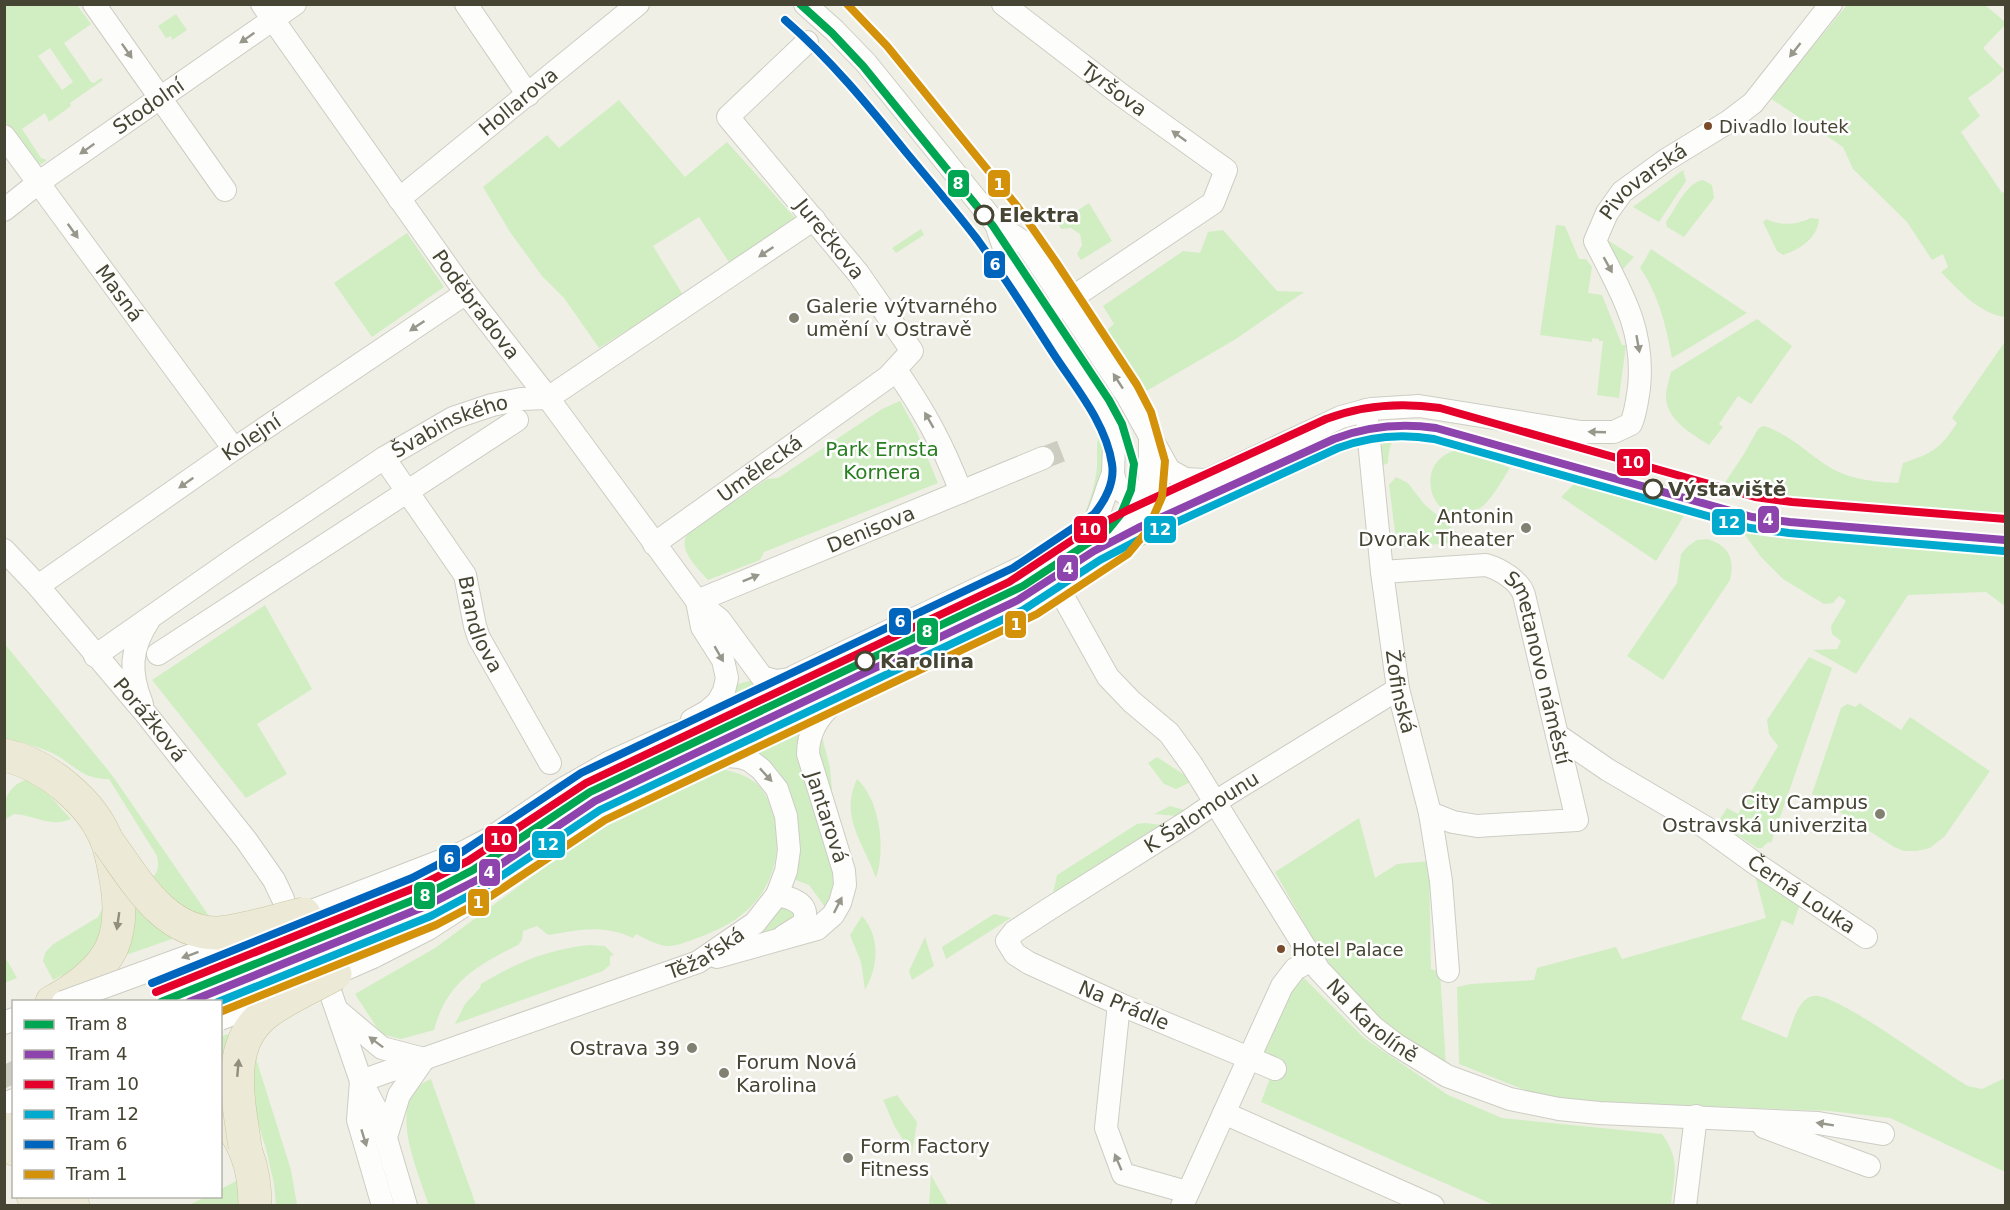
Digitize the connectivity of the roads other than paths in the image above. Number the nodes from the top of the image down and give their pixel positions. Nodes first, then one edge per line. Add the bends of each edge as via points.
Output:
1 (94, 4) edge
2 (295, 4) edge
3 (466, 4) edge
4 (638, 4) edge
5 (805, 4) edge
6 (1003, 4) edge
7 (1831, 4) edge
8 (268, 12) edge
9 (807, 42) dead end
10 (528, 95) junction
11 (160, 98) junction
12 (4, 136) edge
13 (38, 183) junction
14 (225, 190) dead end
15 (399, 199) junction
16 (4, 210) edge
17 (814, 219) junction
18 (996, 224) junction
19 (466, 293) junction
20 (1066, 303) junction
21 (1045, 316) junction
22 (896, 370) junction
23 (548, 398) junction
24 (1373, 413) junction
25 (517, 420) dead end
26 (1147, 432) junction
27 (1335, 432) junction
28 (234, 449) junction
29 (1370, 449) junction
30 (384, 458) junction
31 (1043, 458) tunnel mouth
32 (1113, 474) junction
33 (1204, 480) junction
34 (961, 492) junction
35 (408, 493) junction
36 (1148, 506) junction
37 (1194, 506) junction
38 (1077, 541) junction
39 (1124, 541) junction
40 (654, 544) junction
41 (4, 550) edge
42 (1023, 568) junction
43 (1382, 572) junction
44 (38, 586) junction
45 (1059, 589) junction
46 (696, 601) junction
47 (151, 616) junction
48 (158, 654) dead end
49 (95, 656) junction
50 (789, 679) junction
51 (1398, 689) junction
52 (843, 697) junction
53 (146, 714) junction
54 (672, 734) junction
55 (1557, 735) junction
56 (6, 756) edge
57 (550, 764) dead end
58 (694, 765) junction
59 (1217, 802) junction
60 (1430, 813) junction
61 (108, 842) junction
62 (777, 895) junction
63 (294, 906) junction
64 (1866, 938) dead end
65 (1007, 941) joint
66 (772, 942) junction
67 (1312, 960) junction
68 (698, 962) junction
69 (1448, 971) dead end
70 (334, 993) junction
71 (55, 1000) edge
72 (68, 1000) edge
73 (1119, 1004) junction
74 (222, 1019) edge
75 (1249, 1058) junction
76 (424, 1059) junction
77 (1275, 1069) dead end
78 (361, 1081) junction
79 (222, 1111) edge
80 (1224, 1113) junction
81 (1696, 1116) junction
82 (1743, 1120) junction
83 (4, 1129) edge
84 (1883, 1134) dead end
85 (386, 1137) junction
86 (12, 1145) edge
87 (246, 1147) junction
88 (1869, 1166) dead end
89 (1184, 1199) edge
90 (255, 1206) edge
91 (383, 1206) edge
92 (406, 1206) edge
93 (1433, 1206) edge
94 (1685, 1206) edge

1 -> 11 street
2 - 8 street, Stodolní
3 - 10 street
4 - 10 street, Hollarova
5 - 18 street via 866,63
20 -> 6 street, Tyršova via 1213,203 1226,170
7 -> 24 street, Pivovarská via 1753,103 1622,192 1607,213 1595,241 1621,288 1637,336 1640,371 1631,424 1614,432 1581,432 1428,406
8 -> 11 street, Stodolní
8 - 15 street, Poděbradova
9 - 17 street, Jurečkova via 728,117
10 - 15 street, Hollarova
11 -> 13 street, Stodolní
11 - 14 street
12 - 13 street, Masná
13 - 16 street, Stodolní
13 -> 28 street, Masná
15 - 19 street, Poděbradova
17 - 22 street, Jurečkova via 858,273 912,351
17 -> 23 street, Švabinského
18 - 20 street via 1026,244
18 - 21 street via 1007,257
19 - 23 street, Poděbradova
19 -> 28 street, Kolejní
20 - 21 street
26 -> 20 street
21 - 32 street via 1110,425
34 -> 22 street via 935,431
22 - 40 street, Umělecká
23 - 30 street, Švabinského via 511,401 453,418
23 - 40 street, Poděbradova
24 - 27 street
24 - 29 street, Žofinská
24 - 33 street via 1332,421
25 - 35 street, Švabinského
26 - 33 street via 1172,473 1193,481
26 - 36 street via 1151,447
27 - 29 street via 1358,435
27 - 37 street via 1262,466
28 -> 44 street, Kolejní
29 - 43 street, Žofinská
30 - 35 street, Brandlova
30 - 47 street, Švabinského
31 - 34 street, Denisova
32 - 36 street via 1123,492
32 - 38 street via 1095,522
33 - 36 street
46 -> 34 street, Denisova
35 - 48 street, Švabinského
35 - 57 street, Brandlova via 465,575 479,638
36 - 37 street
36 - 38 street
36 - 39 street via 1134,532
37 - 39 street
38 - 42 street
39 - 45 street via 1096,556
40 - 46 street, Poděbradova
41 - 44 street, Porážková
42 - 45 street
42 - 50 street
43 - 51 street, Žofinská
43 - 55 street, Smetanovo náměstí via 1480,564 1496,569 1523,590
44 - 49 street, Porážková
45 - 52 street via 1025,612
45 - 59 street, Na Karolíně via 1108,677 1169,733
46 - 50 street, Poděbradova via 720,620 762,677
46 -> 54 street, Poděbradova via 702,627 723,660 726,682 713,708
47 - 49 street, Švabinského
47 - 53 street via 133,658 134,680
49 - 53 street, Porážková
50 - 54 street via 720,720
51 - 59 street, K Šalomounu
51 - 60 street, Žofinská
52 - 58 street
66 -> 52 street, Jantarová via 817,929 833,915 843,897 844,871 808,754 811,732 818,720
53 - 63 street, Porážková
54 - 63 street via 595,770 464,852
55 - 60 street, Smetanovo náměstí via 1577,820 1477,826
55 - 64 street, Černá Louka via 1608,770 1698,822
56 - 61 highway via 48,773 68,789 88,810
58 -> 62 street, Těžařská via 714,757 735,756 755,764 773,782 784,810 789,841 786,871
58 - 70 street, bridge via 580,822 485,892
59 - 65 street, K Šalomounu via 1046,911
59 - 67 street, Na Karolíně
60 - 69 street, Žofinská via 1441,881
61 - 63 highway, bridge via 158,907 196,929 222,932
61 -> 71 highway via 119,907 113,943 91,974
62 - 66 street, Jantarová via 797,901 805,916 803,924
62 - 68 street, Těžařská via 755,922
63 -> 72 street, bridge
65 - 73 street, Na Prádle via 1015,954 1029,963
66 - 68 street, Jantarová
67 - 75 street via 1295,969 1282,986
67 - 81 street, Na Karolíně via 1373,1027 1429,1066 1468,1085 1559,1109
68 - 76 street, Těžařská
70 - 74 street, bridge
76 -> 70 street via 382,1048
70 - 78 street
87 -> 70 highway, bridge via 237,1078 244,1042 265,1013
73 - 75 street, Na Prádle
89 -> 73 street via 1123,1174 1114,1153 1106,1128
75 - 77 street, Na Prádle
75 - 80 street
76 - 78 street, Těžařská
76 - 85 street via 399,1095
78 - 85 street
78 -> 91 street via 358,1120
79 - 87 highway
80 - 89 street
80 - 93 street
81 - 82 street, Na Karolíně
81 - 94 street
84 -> 82 street via 1818,1123
82 - 88 street
83 - 86 highway
85 - 92 street
87 - 90 highway

